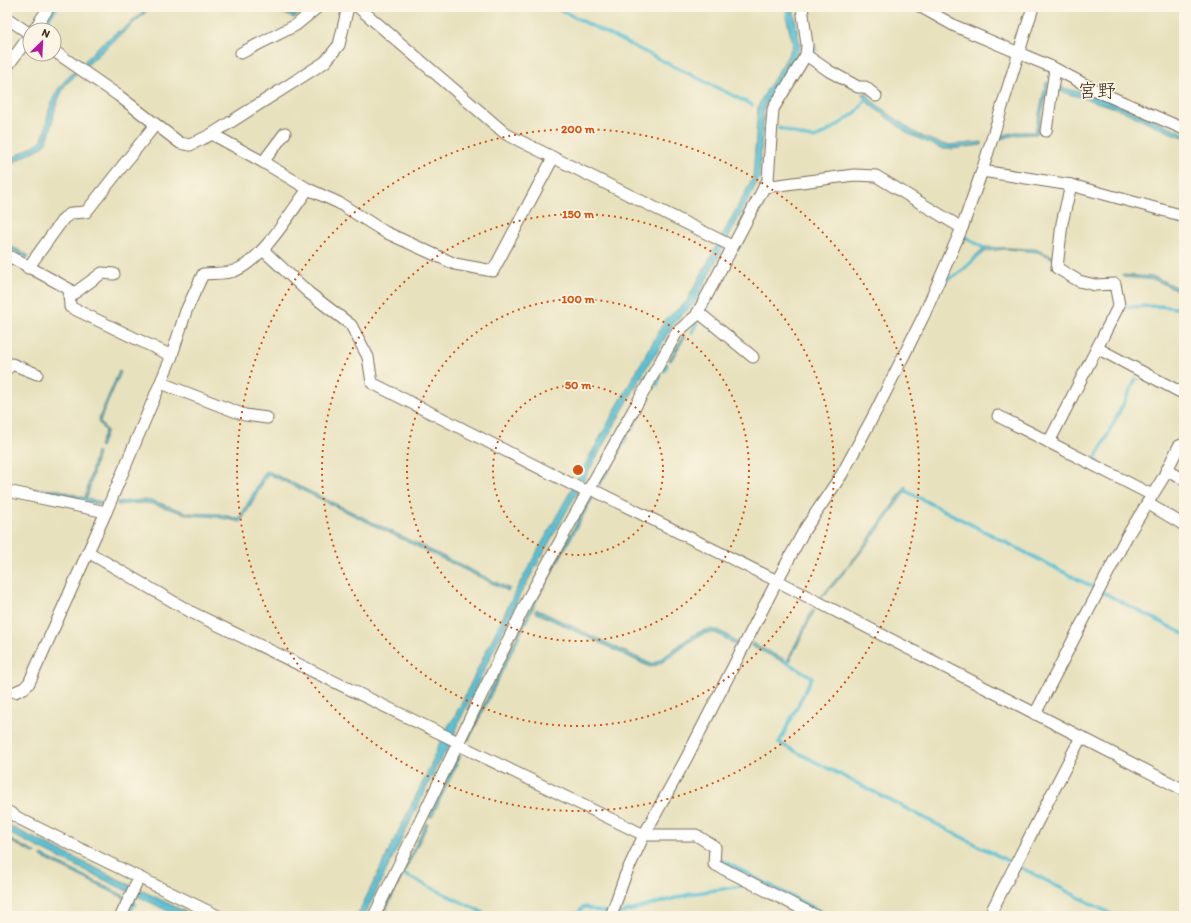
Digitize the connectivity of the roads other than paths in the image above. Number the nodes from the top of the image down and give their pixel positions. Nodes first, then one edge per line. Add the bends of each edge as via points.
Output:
1 (49, 7) edge
2 (318, 7) edge
3 (348, 7) edge
4 (358, 7) edge
5 (802, 7) edge
6 (921, 7) edge
7 (1033, 7) edge
8 (7, 18) edge
9 (39, 22) edge
10 (22, 29) edge
11 (22, 46) edge
12 (241, 53) dead end
13 (1018, 53) junction
14 (806, 55) junction
15 (62, 56) edge
16 (7, 67) edge
17 (1055, 69) junction
18 (876, 96) dead end
19 (155, 125) junction
20 (1184, 129) edge
21 (1046, 131) dead end
22 (285, 133) dead end
23 (212, 134) junction
24 (553, 158) junction
25 (263, 162) junction
26 (982, 171) junction
27 (1071, 185) junction
28 (764, 187) junction
29 (308, 189) junction
30 (1184, 216) edge
31 (962, 228) junction
32 (726, 243) junction
33 (263, 250) junction
34 (7, 255) edge
35 (28, 268) junction
36 (114, 274) dead end
37 (69, 297) junction
38 (698, 312) junction
39 (1097, 348) junction
40 (172, 356) junction
41 (753, 357) dead end
42 (7, 369) edge
43 (37, 374) dead end
44 (161, 383) junction
45 (1184, 394) edge
46 (998, 416) dead end
47 (267, 418) dead end
48 (1048, 442) junction
49 (1184, 444) edge
50 (1166, 471) junction
51 (1184, 479) edge
52 (588, 490) junction
53 (7, 491) edge
54 (1150, 499) junction
55 (106, 512) junction
56 (1184, 525) edge
57 (88, 552) junction
58 (777, 581) junction
59 (15, 692) dead end
60 (1035, 714) junction
61 (1081, 737) junction
62 (456, 742) junction
63 (1184, 790) edge
64 (7, 811) edge
65 (644, 836) junction
66 (135, 886) junction
67 (121, 916) edge
68 (218, 916) edge
69 (374, 916) edge
70 (611, 916) edge
71 (816, 916) edge
72 (989, 916) edge

1 - 9 street
2 - 12 street via 296,25
3 - 23 street via 339,45 325,62
4 - 24 street via 506,134
5 - 14 street
6 - 13 street via 955,26
7 - 13 street
8 - 10 street
11 - 16 street
13 - 17 street
13 - 26 street
14 - 18 street via 858,87 865,87
14 - 28 street via 773,109 768,180
15 - 19 street
17 - 20 street
17 - 21 street
19 - 23 street via 180,143 190,145
19 - 35 street via 86,212 72,213 64,218
22 - 25 street
23 - 25 street
24 - 29 street via 493,271 455,264 385,232 339,203
24 - 32 street
25 - 29 street
26 - 27 street
26 - 31 street
27 - 30 street
27 - 39 street via 1062,223 1057,268 1079,281 1095,285 1115,284 1118,298 1119,305
28 - 31 street via 854,175 876,176
28 - 32 street
29 - 33 street
31 - 58 street via 924,315 876,411 842,474 805,530
32 - 38 street
33 - 40 street via 234,271 203,274 186,310
33 - 52 street via 311,295 351,325 368,357 372,383
34 - 35 street
35 - 37 street via 69,289
36 - 37 street via 102,273
37 - 40 street via 70,307
38 - 41 street
38 - 52 street via 678,332
39 - 45 street
39 - 48 street
40 - 44 street
42 - 43 street via 12,364
44 - 47 street via 234,412
44 - 55 street
46 - 48 street
48 - 54 street
49 - 50 street via 1179,446
50 - 51 street
50 - 54 street
52 - 58 street
52 - 62 street via 530,595
53 - 55 street
54 - 56 street
54 - 60 street via 1127,536
55 - 57 street
57 - 59 street via 29,683
57 - 62 street via 191,612
58 - 60 street
58 - 65 street
60 - 61 street
61 - 63 street
61 - 72 street
62 - 65 street
62 - 69 street
64 - 66 street
65 - 70 street via 625,876
65 - 71 street via 696,835 715,847 714,864
66 - 67 street
66 - 68 street

